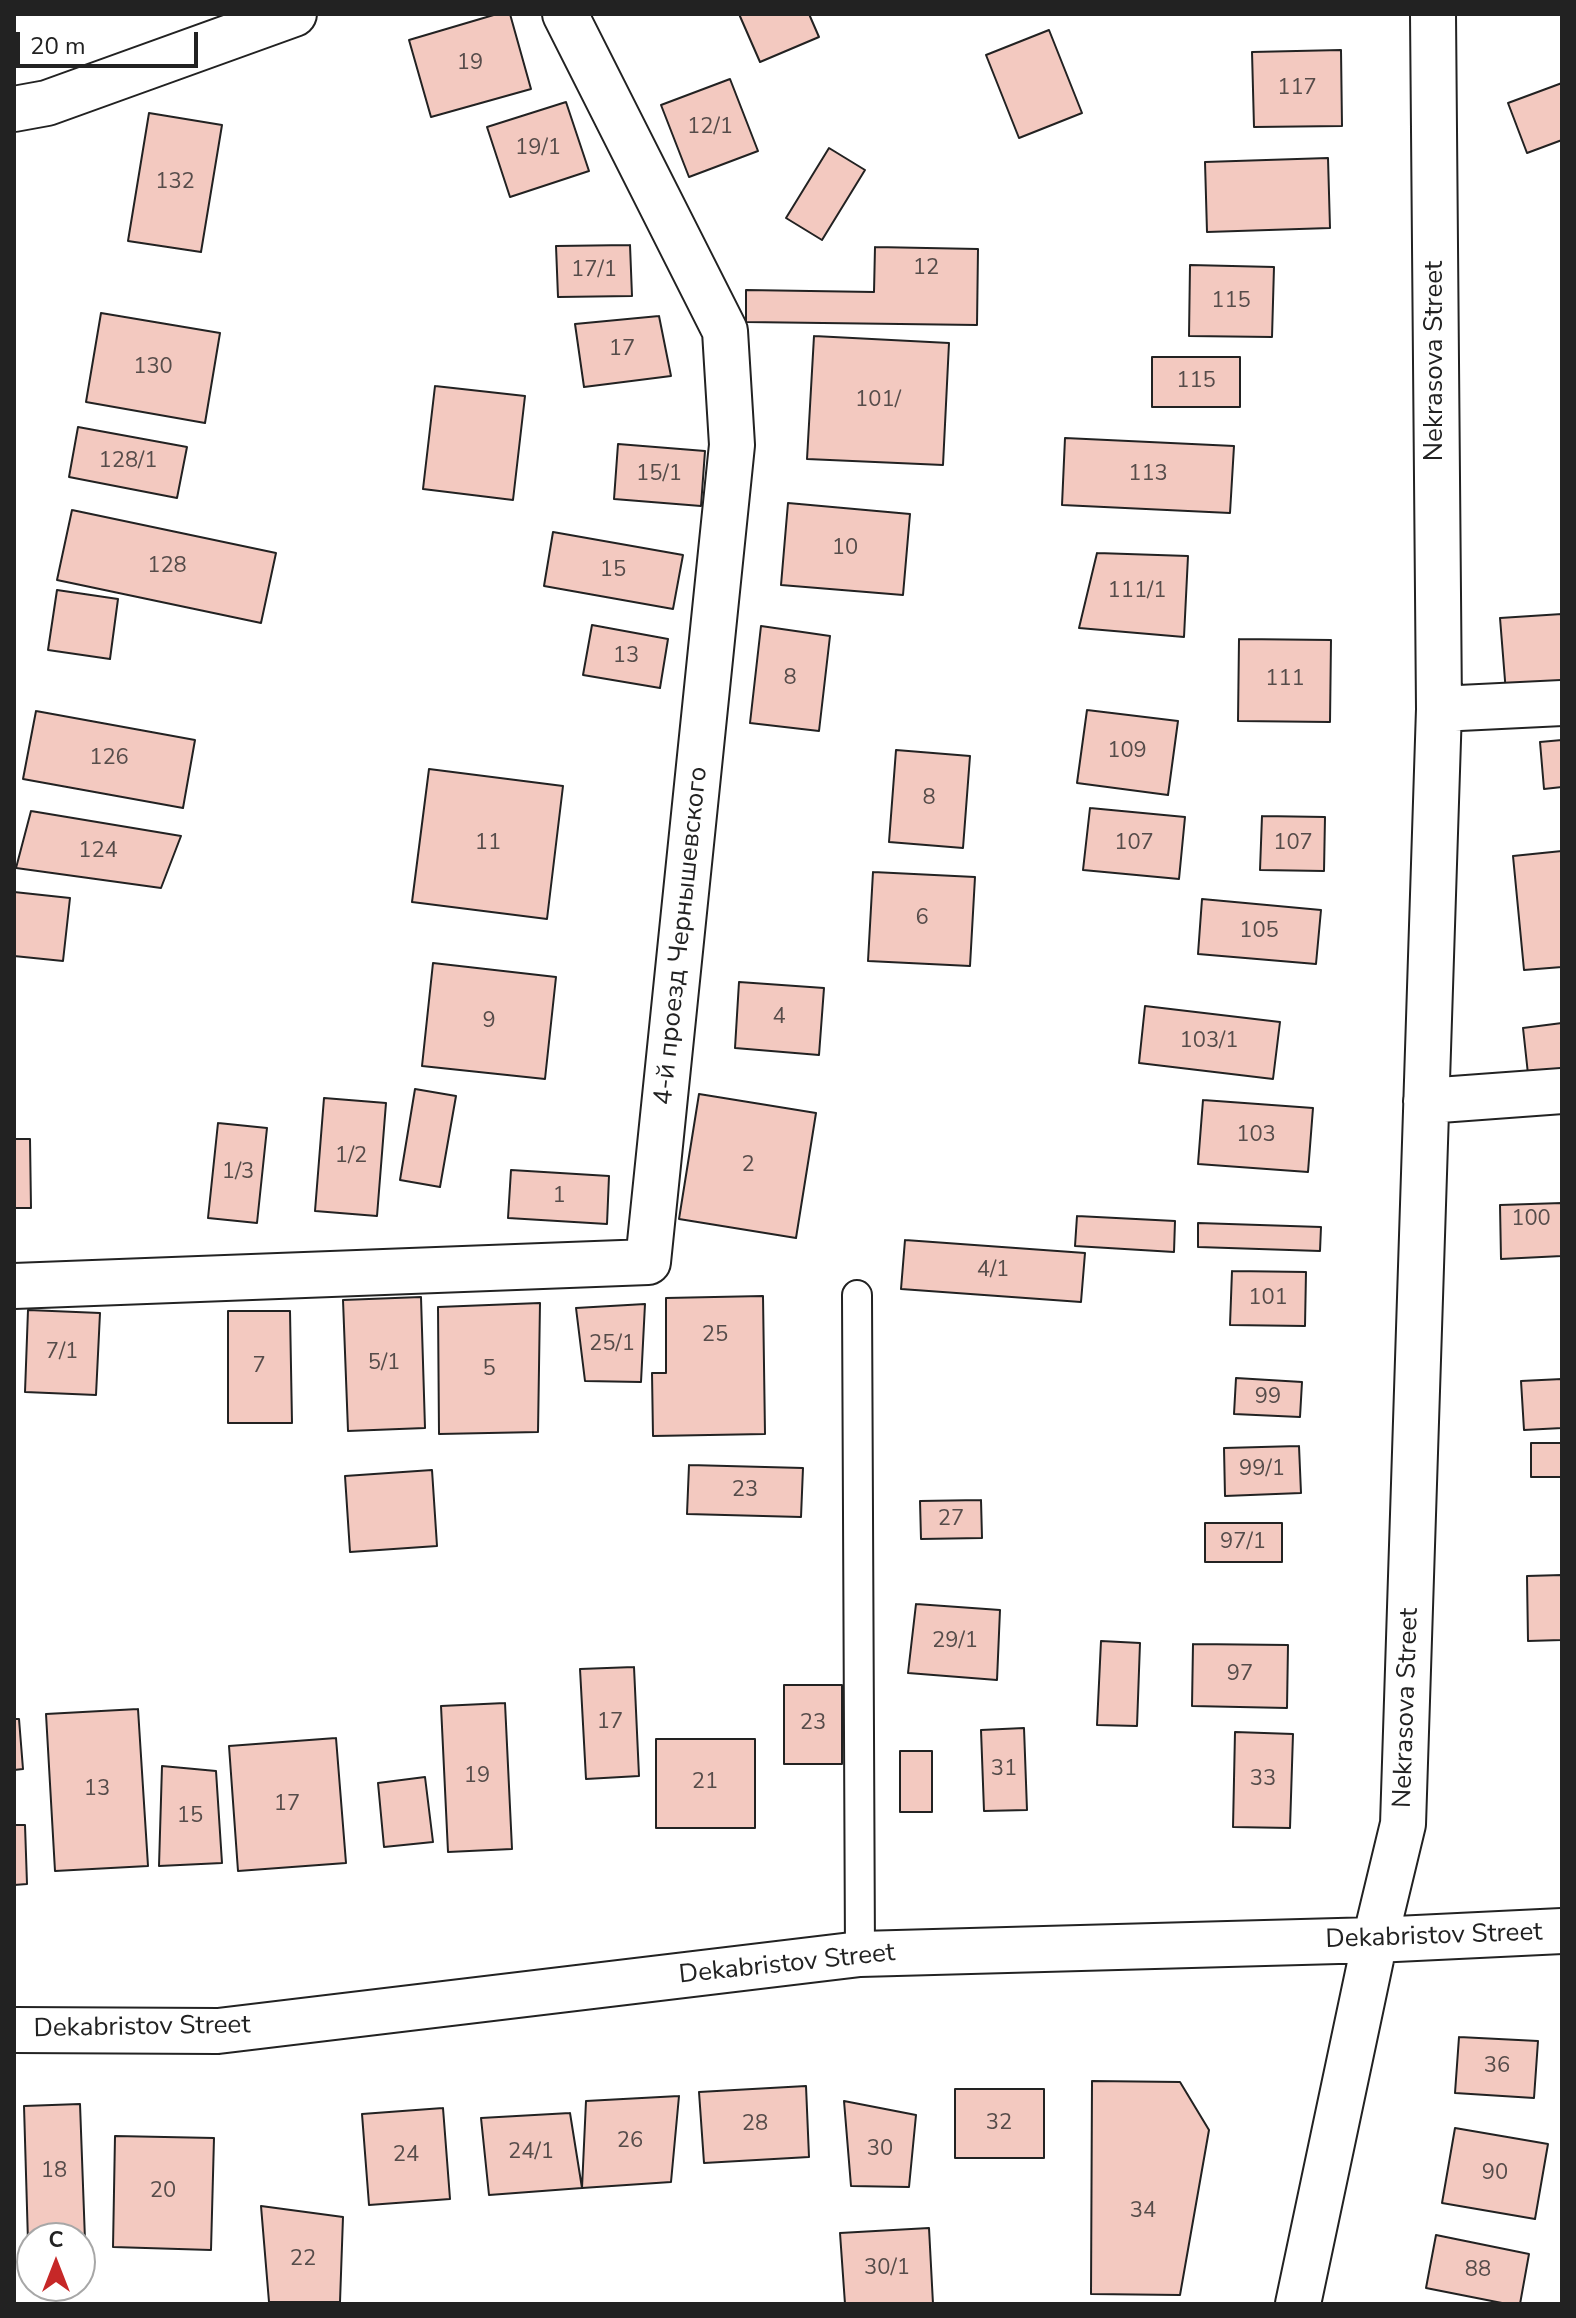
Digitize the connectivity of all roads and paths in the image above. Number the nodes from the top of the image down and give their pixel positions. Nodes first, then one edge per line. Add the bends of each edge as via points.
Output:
1 (294, 14) edge
2 (565, 14) edge
3 (1433, 14) edge
4 (14, 109) edge
5 (1562, 703) edge
6 (1439, 709) junction
7 (1562, 1091) edge
8 (1426, 1101) junction
9 (14, 1286) edge
10 (857, 1295) dead end
11 (1562, 1931) edge
12 (1375, 1940) junction
13 (860, 1954) junction
14 (14, 2030) edge
15 (1298, 2304) edge

1 - 4 street via 47,103
2 - 9 street, 4-й проезд Чернышевского via 725,331 732,445 648,1262
3 - 6 street, Nekrasova Street
5 - 6 street
6 - 8 street, Nekrasova Street
7 - 8 street
8 - 12 street, Nekrasova Street via 1403,1824
10 - 13 lane
11 - 12 street, Dekabristov Street
12 - 13 street, Dekabristov Street
12 - 15 street, Nekrasova Street
13 - 14 street, Dekabristov Street via 218,2031

